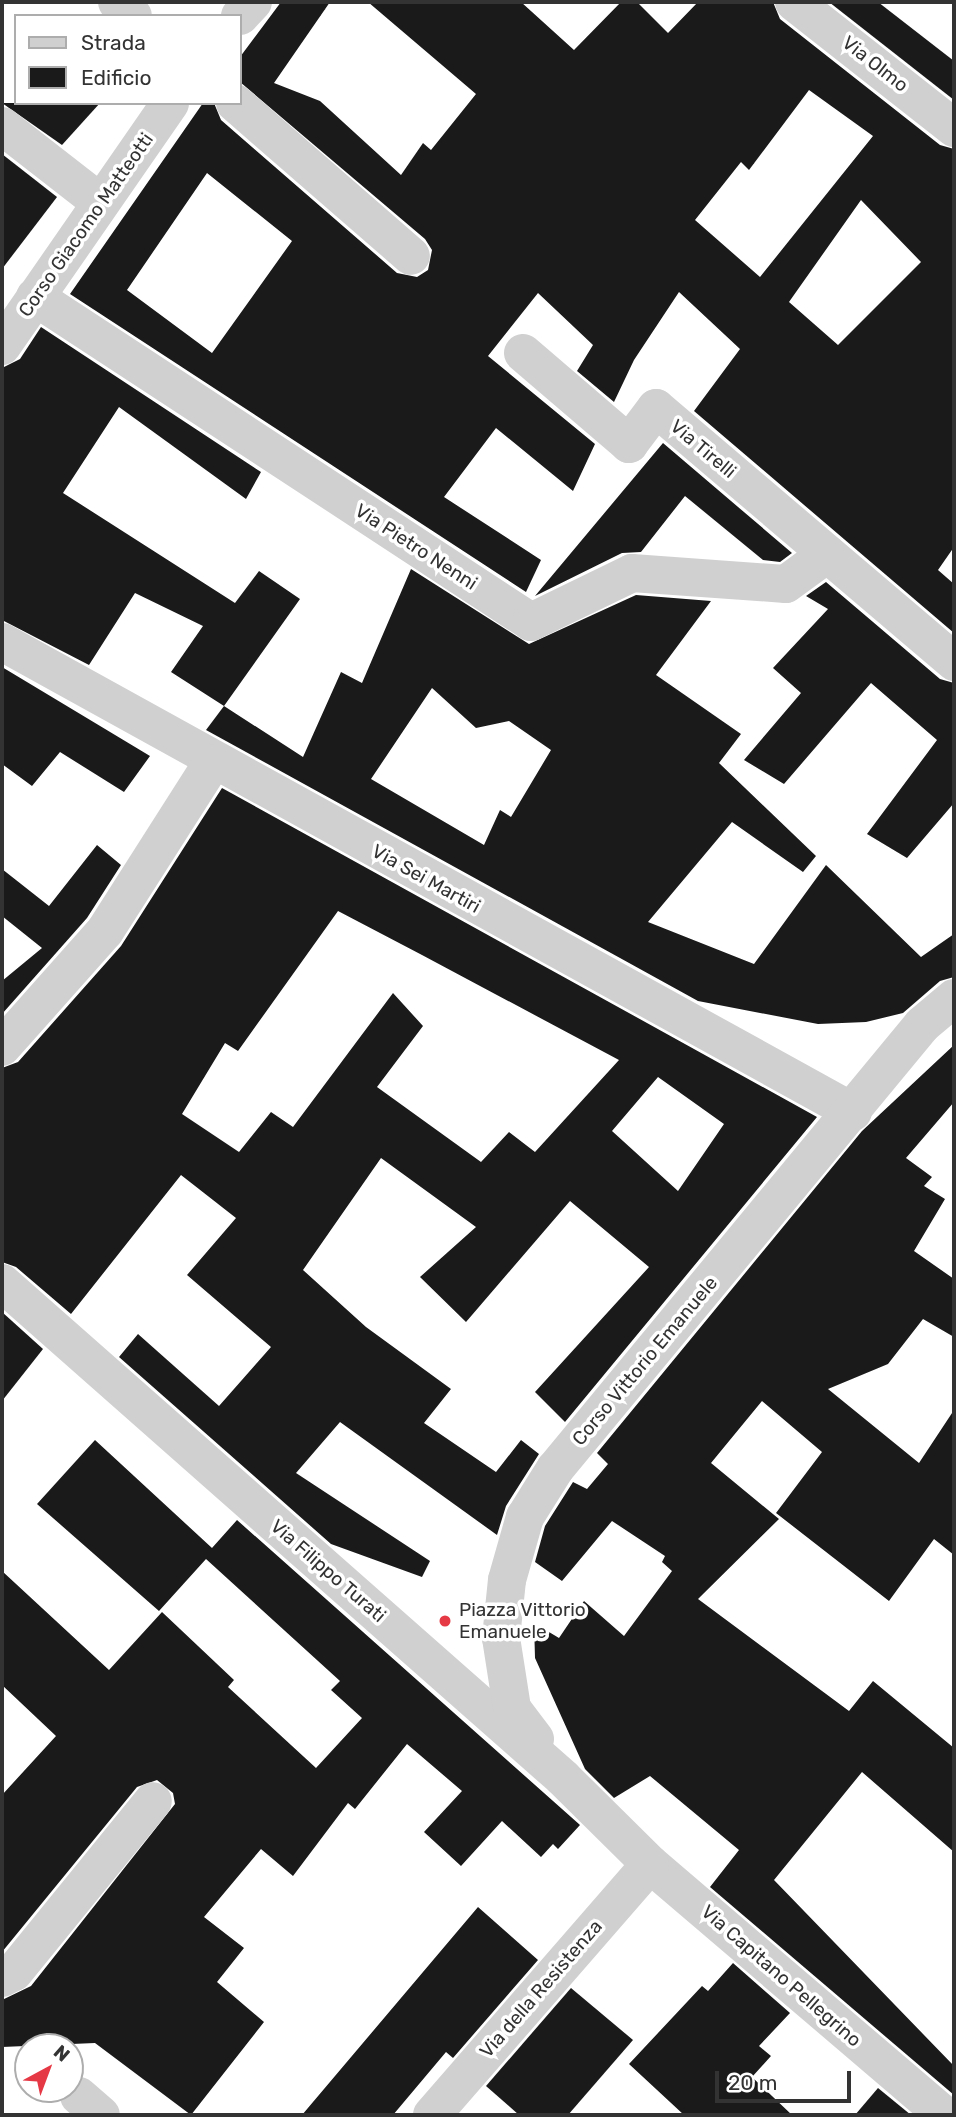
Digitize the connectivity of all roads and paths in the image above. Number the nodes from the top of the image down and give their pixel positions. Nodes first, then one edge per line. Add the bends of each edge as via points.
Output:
1 (117, 2) edge
2 (794, 2) edge
3 (131, 14) edge
4 (169, 105) edge
5 (237, 105) edge
6 (2, 126) edge
7 (954, 128) edge
8 (100, 203) junction
9 (411, 256) dead end
10 (35, 297) junction
11 (2, 346) edge
12 (523, 353) dead end
13 (827, 554) junction
14 (2, 642) edge
15 (954, 662) edge
16 (212, 763) junction
17 (954, 998) edge
18 (2, 1047) edge
19 (853, 1112) junction
20 (2, 1283) edge
21 (563, 1778) junction
22 (153, 1801) dead end
23 (650, 1864) junction
24 (2, 1978) edge
25 (432, 2115) edge
26 (944, 2115) edge

1 - 3 street
2 - 7 street, Via Olmo
4 - 8 street, Corso Giacomo Matteotti
5 - 9 street
6 - 8 street
8 - 10 street, Corso Giacomo Matteotti
10 - 11 street, Corso Giacomo Matteotti
10 - 13 street, Via Pietro Nenni via 531,622 632,573 786,584
12 - 13 street, Via Tirelli via 629,444 656,408
13 - 15 street
14 - 16 street, Via Sei Martiri
16 - 18 street via 105,931
16 - 19 street, Via Sei Martiri
17 - 19 street, Corso Vittorio Emanuele via 922,1026
19 - 21 street, Corso Vittorio Emanuele via 555,1469 525,1517 507,1580 501,1638 512,1708
20 - 21 street, Via Filippo Turati
21 - 23 street, Via Filippo Turati
22 - 24 street via 14,1972
23 - 25 street, Via della Resistenza
23 - 26 street, Via Capitano Pellegrino

